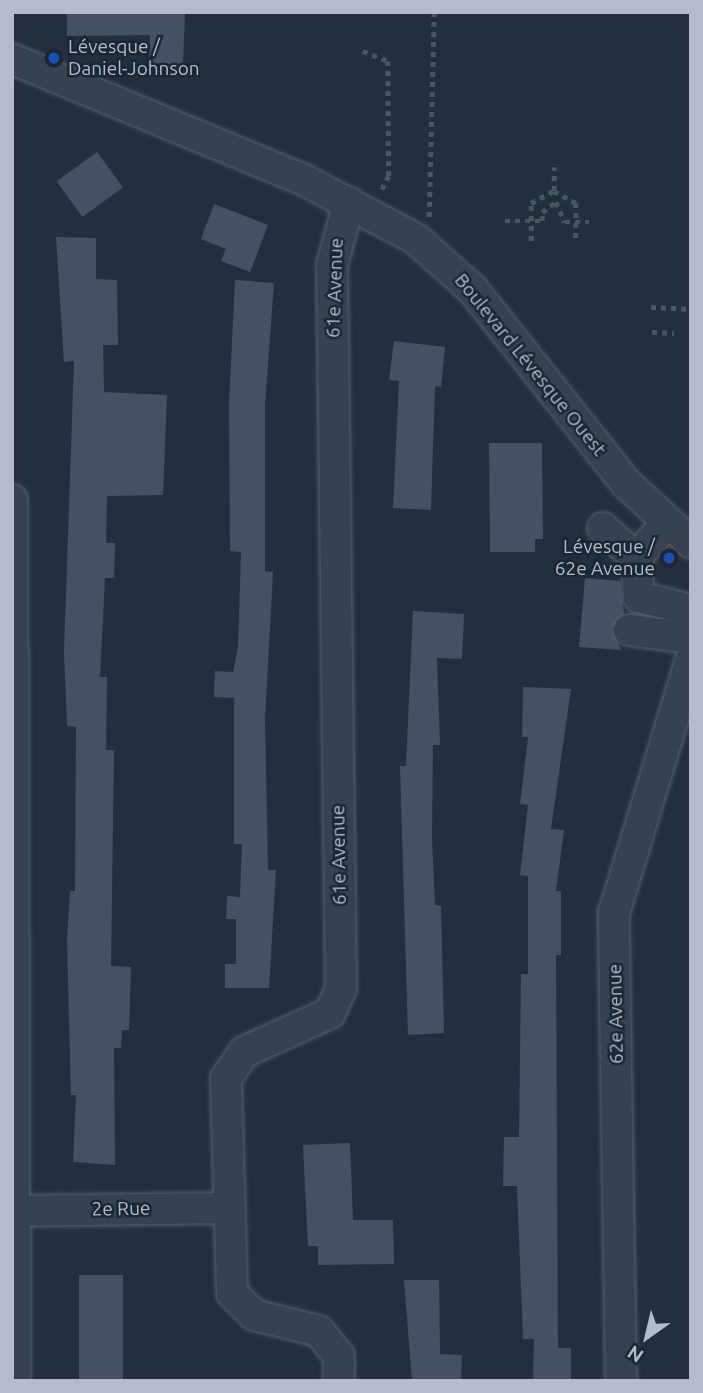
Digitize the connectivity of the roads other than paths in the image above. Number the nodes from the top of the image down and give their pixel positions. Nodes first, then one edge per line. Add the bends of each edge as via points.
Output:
1 (12, 59) edge
2 (349, 202) junction
3 (12, 500) edge
4 (667, 523) junction
5 (603, 528) dead end
6 (12, 537) edge
7 (691, 543) edge
8 (636, 558) junction
9 (691, 610) edge
10 (629, 630) dead end
11 (691, 638) edge
12 (691, 659) edge
13 (13, 900) edge
14 (230, 1208) junction
15 (13, 1211) edge
16 (15, 1381) edge
17 (340, 1381) edge
18 (621, 1381) edge

1 - 2 street, Boulevard Lévesque Ouest
2 - 4 street, Boulevard Lévesque Ouest via 416,239 473,290 608,460
2 - 14 street, 61e Avenue via 332,265 341,988 330,1013 244,1052 226,1078
3 - 6 street
4 - 7 street, Boulevard Lévesque Ouest
4 - 8 street
5 - 8 street
6 - 13 street
8 - 9 street via 639,597
10 - 11 street
12 - 18 street, 62e Avenue via 614,913
13 - 15 street
14 - 15 street, 2e Rue
14 - 17 street, 61e Avenue via 232,1293 254,1315 319,1331 339,1356
15 - 16 street

